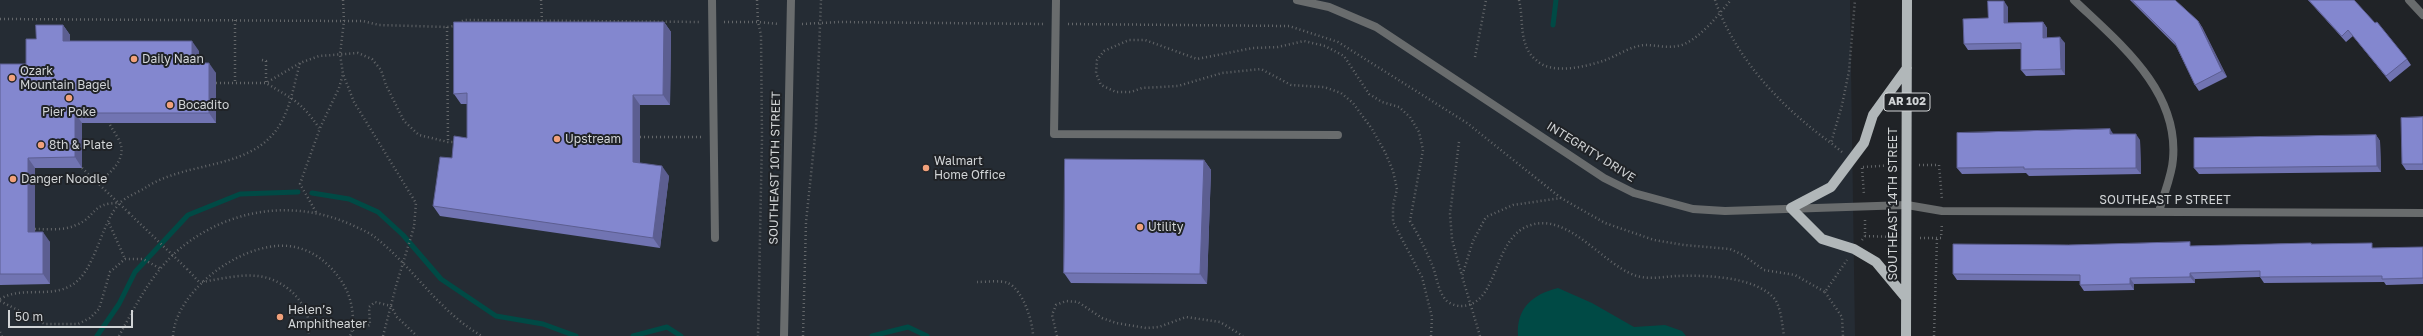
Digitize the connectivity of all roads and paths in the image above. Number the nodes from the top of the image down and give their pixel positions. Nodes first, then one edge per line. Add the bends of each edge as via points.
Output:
1 (344, 0) edge
2 (541, 0) edge
3 (712, 0) edge
4 (757, 0) edge
5 (790, 0) edge
6 (821, 0) edge
7 (1056, 0) edge
8 (1297, 0) edge
9 (1486, 0) edge
10 (1519, 0) edge
11 (1715, 0) edge
12 (1731, 0) edge
13 (1855, 0) edge
14 (1907, 0) edge
15 (2074, 0) edge
16 (2409, 0) edge
17 (1720, 13) junction
18 (2423, 15) edge
19 (0, 19) edge
20 (235, 20) junction
21 (344, 21) junction
22 (542, 21) junction
23 (712, 22) junction
24 (758, 22) junction
25 (774, 24) dead end
26 (812, 24) dead end
27 (820, 24) junction
28 (1055, 24) junction
29 (447, 27) junction
30 (340, 54) junction
31 (1476, 57) dead end
32 (235, 60) junction
33 (241, 60) dead end
34 (262, 60) dead end
35 (300, 62) junction
36 (1907, 68) junction
37 (343, 74) junction
38 (216, 83) dead end
39 (235, 83) junction
40 (266, 83) junction
41 (290, 96) junction
42 (110, 123) edge
43 (320, 128) junction
44 (1338, 135) dead end
45 (640, 137) dead end
46 (714, 138) junction
47 (448, 142) junction
48 (461, 142) edge
49 (1460, 142) dead end
50 (1831, 143) junction
51 (1841, 151) dead end
52 (1939, 165) dead end
53 (1877, 166) dead end
54 (82, 168) dead end
55 (1864, 181) dead end
56 (99, 183) junction
57 (1942, 196) dead end
58 (1561, 198) junction
59 (119, 204) junction
60 (1907, 205) junction
61 (1791, 208) junction
62 (316, 212) junction
63 (2159, 212) junction
64 (2423, 213) edge
65 (109, 222) junction
66 (1942, 223) dead end
67 (1865, 228) dead end
68 (35, 229) dead end
69 (1877, 237) dead end
70 (715, 238) dead end
71 (125, 259) junction
72 (1843, 264) dead end
73 (161, 269) junction
74 (1462, 276) junction
75 (977, 282) dead end
76 (200, 283) junction
77 (1825, 292) junction
78 (1906, 298) junction
79 (0, 300) edge
80 (1470, 303) junction
81 (391, 306) junction
82 (353, 330) junction
83 (0, 332) edge
84 (2, 336) edge
85 (119, 336) edge
86 (173, 336) edge
87 (308, 336) edge
88 (350, 336) edge
89 (383, 336) edge
90 (417, 336) edge
91 (482, 336) edge
92 (758, 336) edge
93 (784, 336) edge
94 (803, 336) edge
95 (1033, 336) edge
96 (1058, 336) edge
97 (1243, 336) edge
98 (1431, 336) edge
99 (1480, 336) edge
100 (1784, 336) edge
101 (1843, 336) edge
102 (1906, 336) edge
103 (1934, 336) edge

1 - 21 path
2 - 22 path
3 - 23 street
4 - 24 path
5 - 93 street, SOUTHEAST 10TH STREET
6 - 27 path
7 - 28 street
8 - 61 street, INTEGRITY DRIVE via 1329,7 1376,27 1604,178 1634,193 1693,209 1725,211
9 - 31 path
10 - 17 path via 1522,36 1528,50 1536,61 1551,69 1602,61 1645,45 1682,45 1703,31
11 - 17 path
12 - 17 path
13 - 50 path via 1849,71
14 - 36 main road, SOUTHEAST 14TH STREET / AR 102
15 - 63 street via 2149,76 2164,104 2171,131 2173,160
16 - 18 street
17 - 50 path via 1738,45 1771,91 1808,126
19 - 20 path
20 - 21 path
20 - 32 path
21 - 29 path
21 - 30 path
22 - 23 path
22 - 29 path via 464,20
23 - 24 path
23 - 46 street
24 - 25 path
24 - 92 path via 761,35 762,138
26 - 27 path
27 - 28 path
27 - 94 path via 816,127 806,222
28 - 44 street via 1054,134
28 - 58 path via 1289,26 1338,42 1467,123
29 - 47 path
30 - 35 path via 319,56
30 - 37 path
30 - 47 path via 358,53 372,59 381,70 404,120 419,135
32 - 33 path
32 - 39 path
34 - 40 path via 266,61
35 - 40 path
35 - 41 path
36 - 60 main road, SOUTHEAST 14TH STREET / AR 102
36 - 61 main road via 1873,115 1864,142 1831,187
37 - 43 path
37 - 81 path, bridge via 354,102 416,203 414,227
38 - 39 path
39 - 40 path
40 - 41 path
41 - 43 path via 306,108
41 - 59 path via 282,120 266,143 236,159 174,173 156,180
42 - 56 path via 120,141 121,157 113,170
43 - 62 path via 300,184 301,190 312,202
45 - 46 path
46 - 70 street
47 - 48 path
49 - 74 path via 1450,214 1452,239
50 - 51 path
52 - 57 path
53 - 55 path via 1862,167
54 - 56 path
56 - 59 path
58 - 74 path via 1513,205 1486,217 1473,241
58 - 77 path via 1605,223 1654,240 1730,249 1744,255 1764,270 1795,275
59 - 65 path
59 - 68 path via 101,205 76,225 68,228
59 - 76 path, bridge
60 - 61 street, INTEGRITY DRIVE
60 - 63 street, SOUTHEAST P STREET via 1942,211
60 - 78 main road, SOUTHEAST 14TH STREET / AR 102
61 - 78 main road via 1822,239 1854,249 1876,262
62 - 73 path via 276,209 253,212 227,221 204,232 181,248
62 - 91 path via 374,236 396,254 449,313
63 - 64 street, SOUTHEAST P STREET
65 - 71 path
65 - 79 path via 81,278 71,286 55,290 12,292
66 - 103 path via 1941,238 1935,238
67 - 69 path via 1865,236
71 - 73 path via 143,259
71 - 79 path via 110,272 99,309 90,318 78,324 45,324
72 - 77 path
73 - 85 path via 140,297
74 - 80 path
75 - 95 path via 1008,283 1019,293 1033,323
76 - 82 path via 226,264 250,253 275,247 299,248 322,260 338,274 350,298
76 - 86 path via 184,301 173,325
76 - 87 path via 227,277 258,276 283,285 298,297 307,313 310,328
77 - 101 path via 1842,317
78 - 102 main road, SOUTHEAST 14TH STREET / AR 102
80 - 98 path via 1460,306 1447,302 1440,291 1421,238 1410,221 1423,150 1419,132 1410,117 1399,106 1382,102 1369,94 1344,56 1325,46 1304,41 1197,59 1145,40 1129,40 1104,51 1097,60 1096,73 1101,85 1116,92 1178,86 1222,73 1261,69 1291,85 1324,87 1341,93 1353,103 1385,152 1393,171 1397,189 1393,222 1422,277 1432,317
80 - 99 path
80 - 100 path via 1482,296 1495,274 1508,242 1519,229 1533,224 1548,225 1565,228 1620,270 1637,276 1692,276 1736,280 1755,286 1772,296 1779,311
81 - 82 path via 375,302 369,307 370,326
81 - 89 path
81 - 90 path via 396,317
82 - 88 path
83 - 84 path
96 - 97 path via 1052,315 1056,305 1066,301 1078,302 1102,318 1116,323 1146,328 1159,327 1186,317 1220,322

